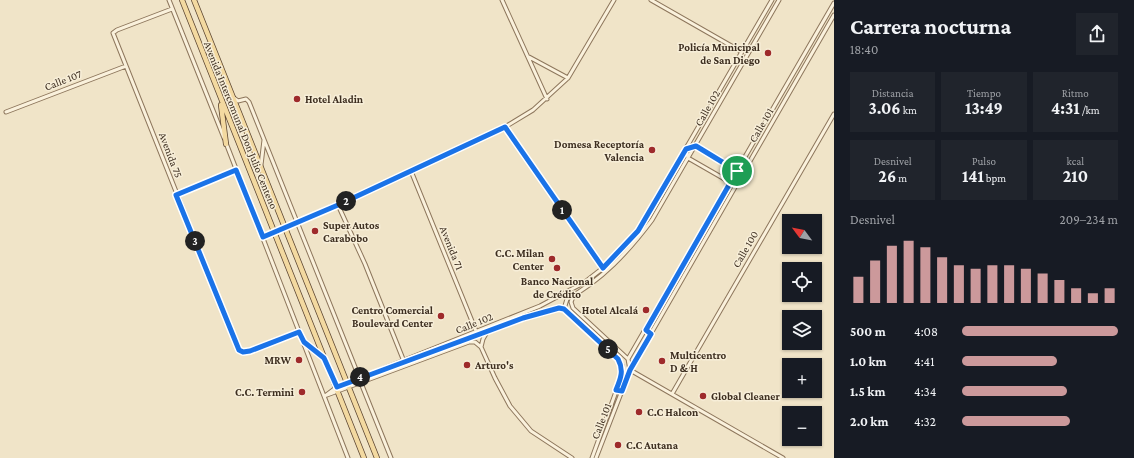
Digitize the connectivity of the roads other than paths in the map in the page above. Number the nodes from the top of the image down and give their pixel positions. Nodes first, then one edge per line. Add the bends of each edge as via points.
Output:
1 (169, 0) edge
2 (182, 0) edge
3 (194, 0) edge
4 (502, 0) edge
5 (614, 0) edge
6 (651, 0) edge
7 (772, 0) edge
8 (780, 0) edge
9 (834, 3) edge
10 (172, 9) junction
11 (834, 15) edge
12 (742, 52) junction
13 (528, 56) junction
14 (126, 66) junction
15 (568, 78) junction
16 (231, 95) junction
17 (220, 97) junction
18 (547, 99) junction
19 (6, 112) dead end
20 (834, 114) edge
21 (505, 127) junction
22 (264, 138) junction
23 (226, 144) junction
24 (696, 146) junction
25 (686, 149) junction
26 (688, 158) junction
27 (260, 168) junction
28 (236, 170) junction
29 (737, 171) junction
30 (411, 172) junction
31 (740, 180) junction
32 (731, 182) junction
33 (176, 195) junction
34 (338, 205) junction
35 (297, 222) junction
36 (284, 228) junction
37 (274, 232) junction
38 (263, 237) junction
39 (693, 248) junction
40 (699, 251) junction
41 (603, 268) junction
42 (606, 272) junction
43 (574, 296) junction
44 (564, 309) junction
45 (646, 330) junction
46 (476, 331) junction
47 (488, 331) junction
48 (299, 332) junction
49 (651, 334) junction
50 (607, 340) junction
51 (599, 341) junction
52 (304, 342) junction
53 (482, 347) junction
54 (324, 358) junction
55 (404, 359) junction
56 (628, 359) junction
57 (385, 368) junction
58 (630, 370) junction
59 (359, 377) junction
60 (346, 383) junction
61 (361, 384) junction
62 (337, 387) junction
63 (348, 389) junction
64 (616, 390) junction
65 (622, 391) junction
66 (338, 393) junction
67 (672, 394) junction
68 (325, 396) junction
69 (348, 458) edge
70 (364, 458) edge
71 (377, 458) edge
72 (391, 458) edge
73 (572, 458) edge
74 (592, 458) edge
75 (596, 458) edge
76 (783, 458) edge

1 - 10 street, Avenida Intercomunal Don Julio Centeno
2 - 17 main road, Avenida Intercomunal Don Julio Centeno
3 - 16 main road, Avenida Intercomunal Don Julio Centeno
4 - 13 street
5 - 15 street
6 - 12 street
7 - 12 street, Calle 102
8 - 24 street, Calle 102
9 - 29 street, Calle 101
10 - 14 street, Avenida 75 via 113,33
10 - 23 street, Avenida Intercomunal Don Julio Centeno
11 - 31 street, Calle 101
12 - 25 street, Calle 102
13 - 15 street
13 - 18 street
14 - 19 street, Calle 107
14 - 33 street, Avenida 75
15 - 18 street
16 - 22 street, Avenida Intercomunal Don Julio Centeno via 238,101 248,100
16 - 27 main road, Avenida Intercomunal Don Julio Centeno
17 - 23 main road
17 - 37 main road, Avenida Intercomunal Don Julio Centeno
18 - 21 street
20 - 67 street, Calle 100
21 - 30 street
21 - 41 street
22 - 27 street
22 - 35 street, Avenida Intercomunal Don Julio Centeno
23 - 28 street, Avenida Intercomunal Don Julio Centeno
24 - 25 street
24 - 26 street, Calle 102
24 - 29 street
25 - 26 street
25 - 41 street, Calle 102 via 638,231
26 - 32 street
26 - 42 street, Calle 102 via 652,220 628,251
27 - 36 main road, Avenida Intercomunal Don Julio Centeno
28 - 33 street
28 - 38 street, Avenida Intercomunal Don Julio Centeno
29 - 31 street
29 - 32 street, Calle 101
30 - 34 street
30 - 46 street, Avenida 71
31 - 32 street
31 - 40 street, Calle 101
32 - 39 street, Calle 101
33 - 48 street, Avenida 75 via 239,350 250,351
34 - 35 street
34 - 55 street
35 - 36 street
35 - 59 street, Avenida Intercomunal Don Julio Centeno
36 - 37 street
36 - 60 main road, Avenida Intercomunal Don Julio Centeno
37 - 38 street
37 - 54 main road, Avenida Intercomunal Don Julio Centeno
38 - 48 street, Avenida Intercomunal Don Julio Centeno
39 - 40 street
39 - 45 street, Calle 101
40 - 49 street, Calle 101
41 - 42 street
41 - 46 street, Calle 102 via 585,282 540,306
42 - 43 street, Calle 102
43 - 44 street, Calle 102 via 567,300
43 - 50 street via 572,308
44 - 47 street, Calle 102 via 550,309
44 - 51 street
45 - 49 street
45 - 56 street, Calle 101
46 - 55 street, Calle 102
47 - 53 street
47 - 57 street, Calle 102 via 397,366
48 - 52 street, Avenida Intercomunal Don Julio Centeno
49 - 58 street, Calle 101
50 - 51 street
50 - 56 street
51 - 64 street via 622,365 622,375
52 - 54 main road
52 - 68 street, Avenida Intercomunal Don Julio Centeno
53 - 61 street, Calle 102 via 475,342 469,342
53 - 73 street via 502,392 520,418 536,435
54 - 62 main road, Avenida Intercomunal Don Julio Centeno
55 - 57 street, Calle 102
56 - 58 street
57 - 59 street, Calle 102
58 - 65 street, Calle 101
58 - 67 street
59 - 60 street, Calle 102
60 - 62 street, Calle 102
60 - 63 main road, Avenida Intercomunal Don Julio Centeno
61 - 63 street, Calle 102
61 - 72 street
62 - 66 main road, Avenida Intercomunal Don Julio Centeno
62 - 68 street, Calle 102
63 - 66 street, Calle 102
63 - 71 main road, Avenida Intercomunal Don Julio Centeno
64 - 65 street
64 - 74 street
65 - 75 street, Calle 101
66 - 68 street, Calle 102
66 - 70 main road, Avenida Intercomunal Don Julio Centeno
67 - 76 street
68 - 69 street, Avenida Intercomunal Don Julio Centeno

